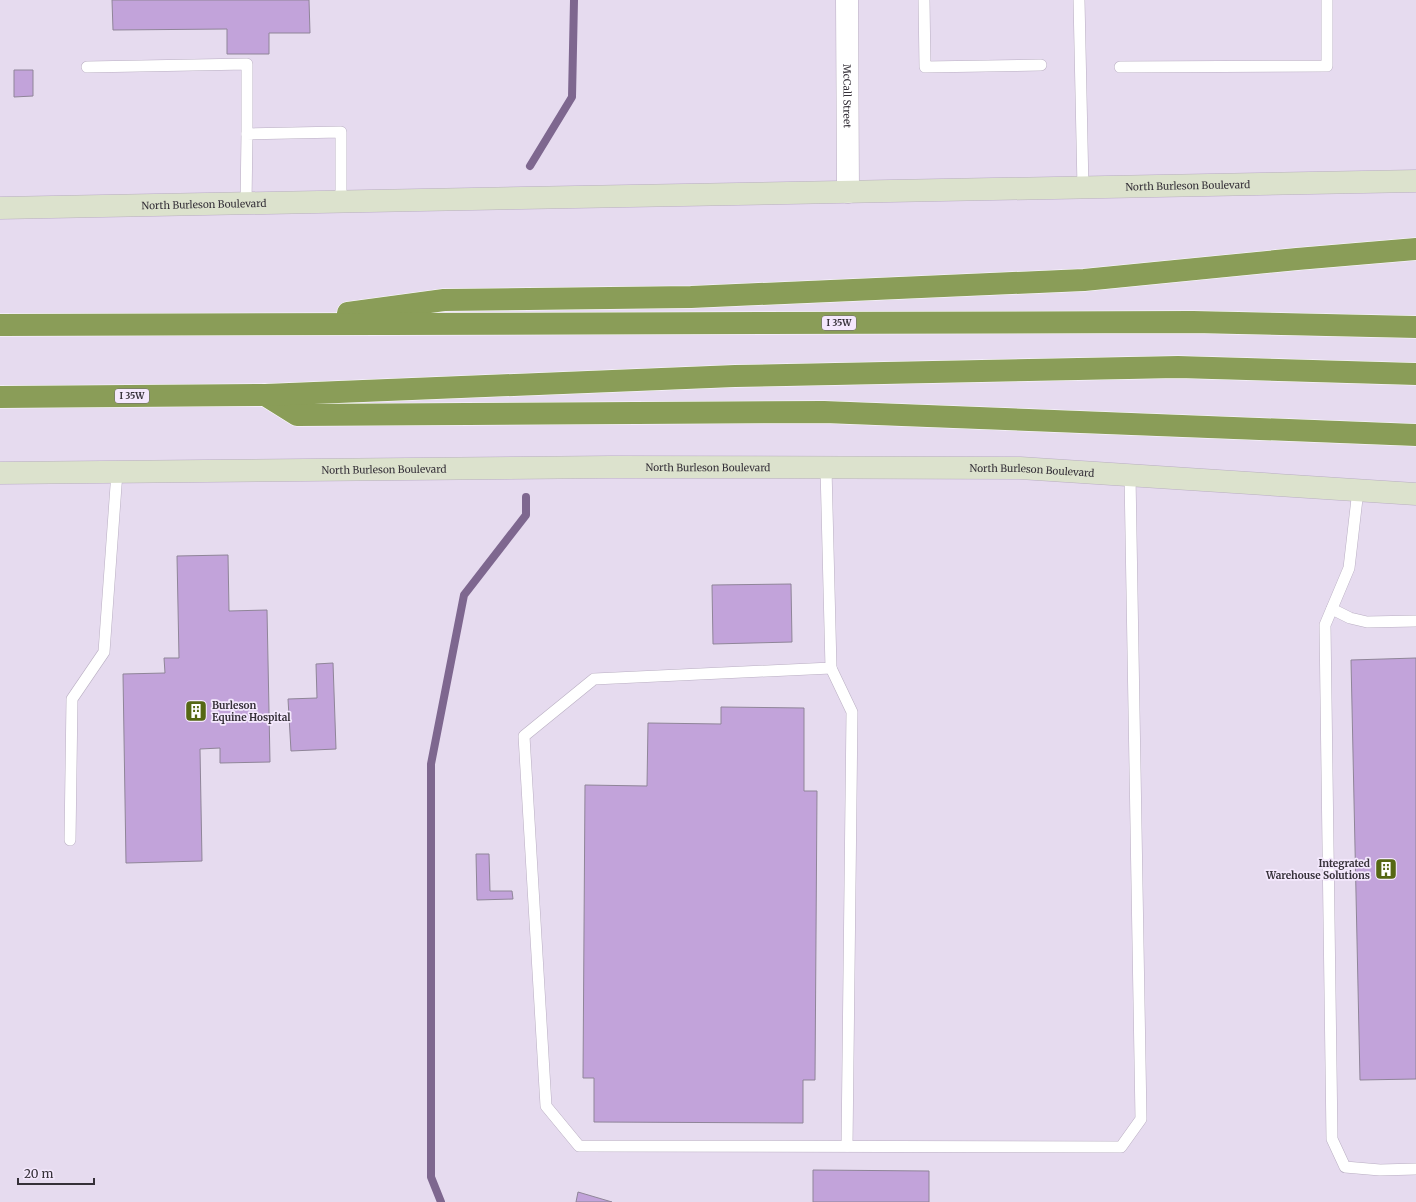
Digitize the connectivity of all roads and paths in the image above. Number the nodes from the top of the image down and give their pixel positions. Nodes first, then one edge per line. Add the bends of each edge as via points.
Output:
1 (847, 0) edge
2 (924, 0) edge
3 (1079, 0) edge
4 (1327, 0) edge
5 (1041, 65) dead end
6 (87, 66) dead end
7 (1120, 67) dead end
8 (247, 134) junction
9 (1416, 182) edge
10 (1083, 188) junction
11 (848, 192) junction
12 (341, 202) junction
13 (246, 204) junction
14 (0, 208) edge
15 (1416, 249) edge
16 (0, 325) edge
17 (262, 325) junction
18 (1416, 327) edge
19 (1416, 374) edge
20 (265, 395) junction
21 (0, 397) edge
22 (1416, 435) edge
23 (826, 468) junction
24 (118, 472) junction
25 (0, 473) edge
26 (1130, 475) junction
27 (1358, 490) junction
28 (1416, 494) edge
29 (1332, 609) junction
30 (1416, 621) edge
31 (831, 668) junction
32 (70, 840) dead end
33 (847, 1146) junction
34 (1416, 1169) edge

1 - 11 street, McCall Street
2 - 5 lane via 925,67
3 - 10 lane
4 - 7 lane via 1327,66
6 - 8 lane via 247,64
8 - 12 lane via 341,132
8 - 13 lane
9 - 10 main road, North Burleson Boulevard
10 - 11 main road, North Burleson Boulevard
11 - 12 main road, North Burleson Boulevard
12 - 13 main road, North Burleson Boulevard
13 - 14 main road, North Burleson Boulevard
15 - 17 highway via 1084,280 691,297 444,300
16 - 17 highway, I 35W
17 - 18 highway, I 35W via 1193,322
19 - 20 highway, I 35W via 1178,366 735,376
20 - 21 highway, I 35W
20 - 22 highway via 297,415 824,412
23 - 24 main road, North Burleson Boulevard via 610,467
23 - 26 main road, North Burleson Boulevard via 1020,468
23 - 31 lane
24 - 25 main road, North Burleson Boulevard
24 - 32 lane via 104,652 72,699
26 - 27 main road, North Burleson Boulevard
26 - 33 lane via 1141,1119 1121,1147
27 - 28 main road, North Burleson Boulevard
27 - 29 lane via 1349,568
29 - 30 lane via 1362,621
29 - 34 lane via 1325,625 1332,1139 1346,1167 1380,1170
31 - 33 lane via 852,712
31 - 33 lane via 594,679 524,736 546,1106 579,1146

